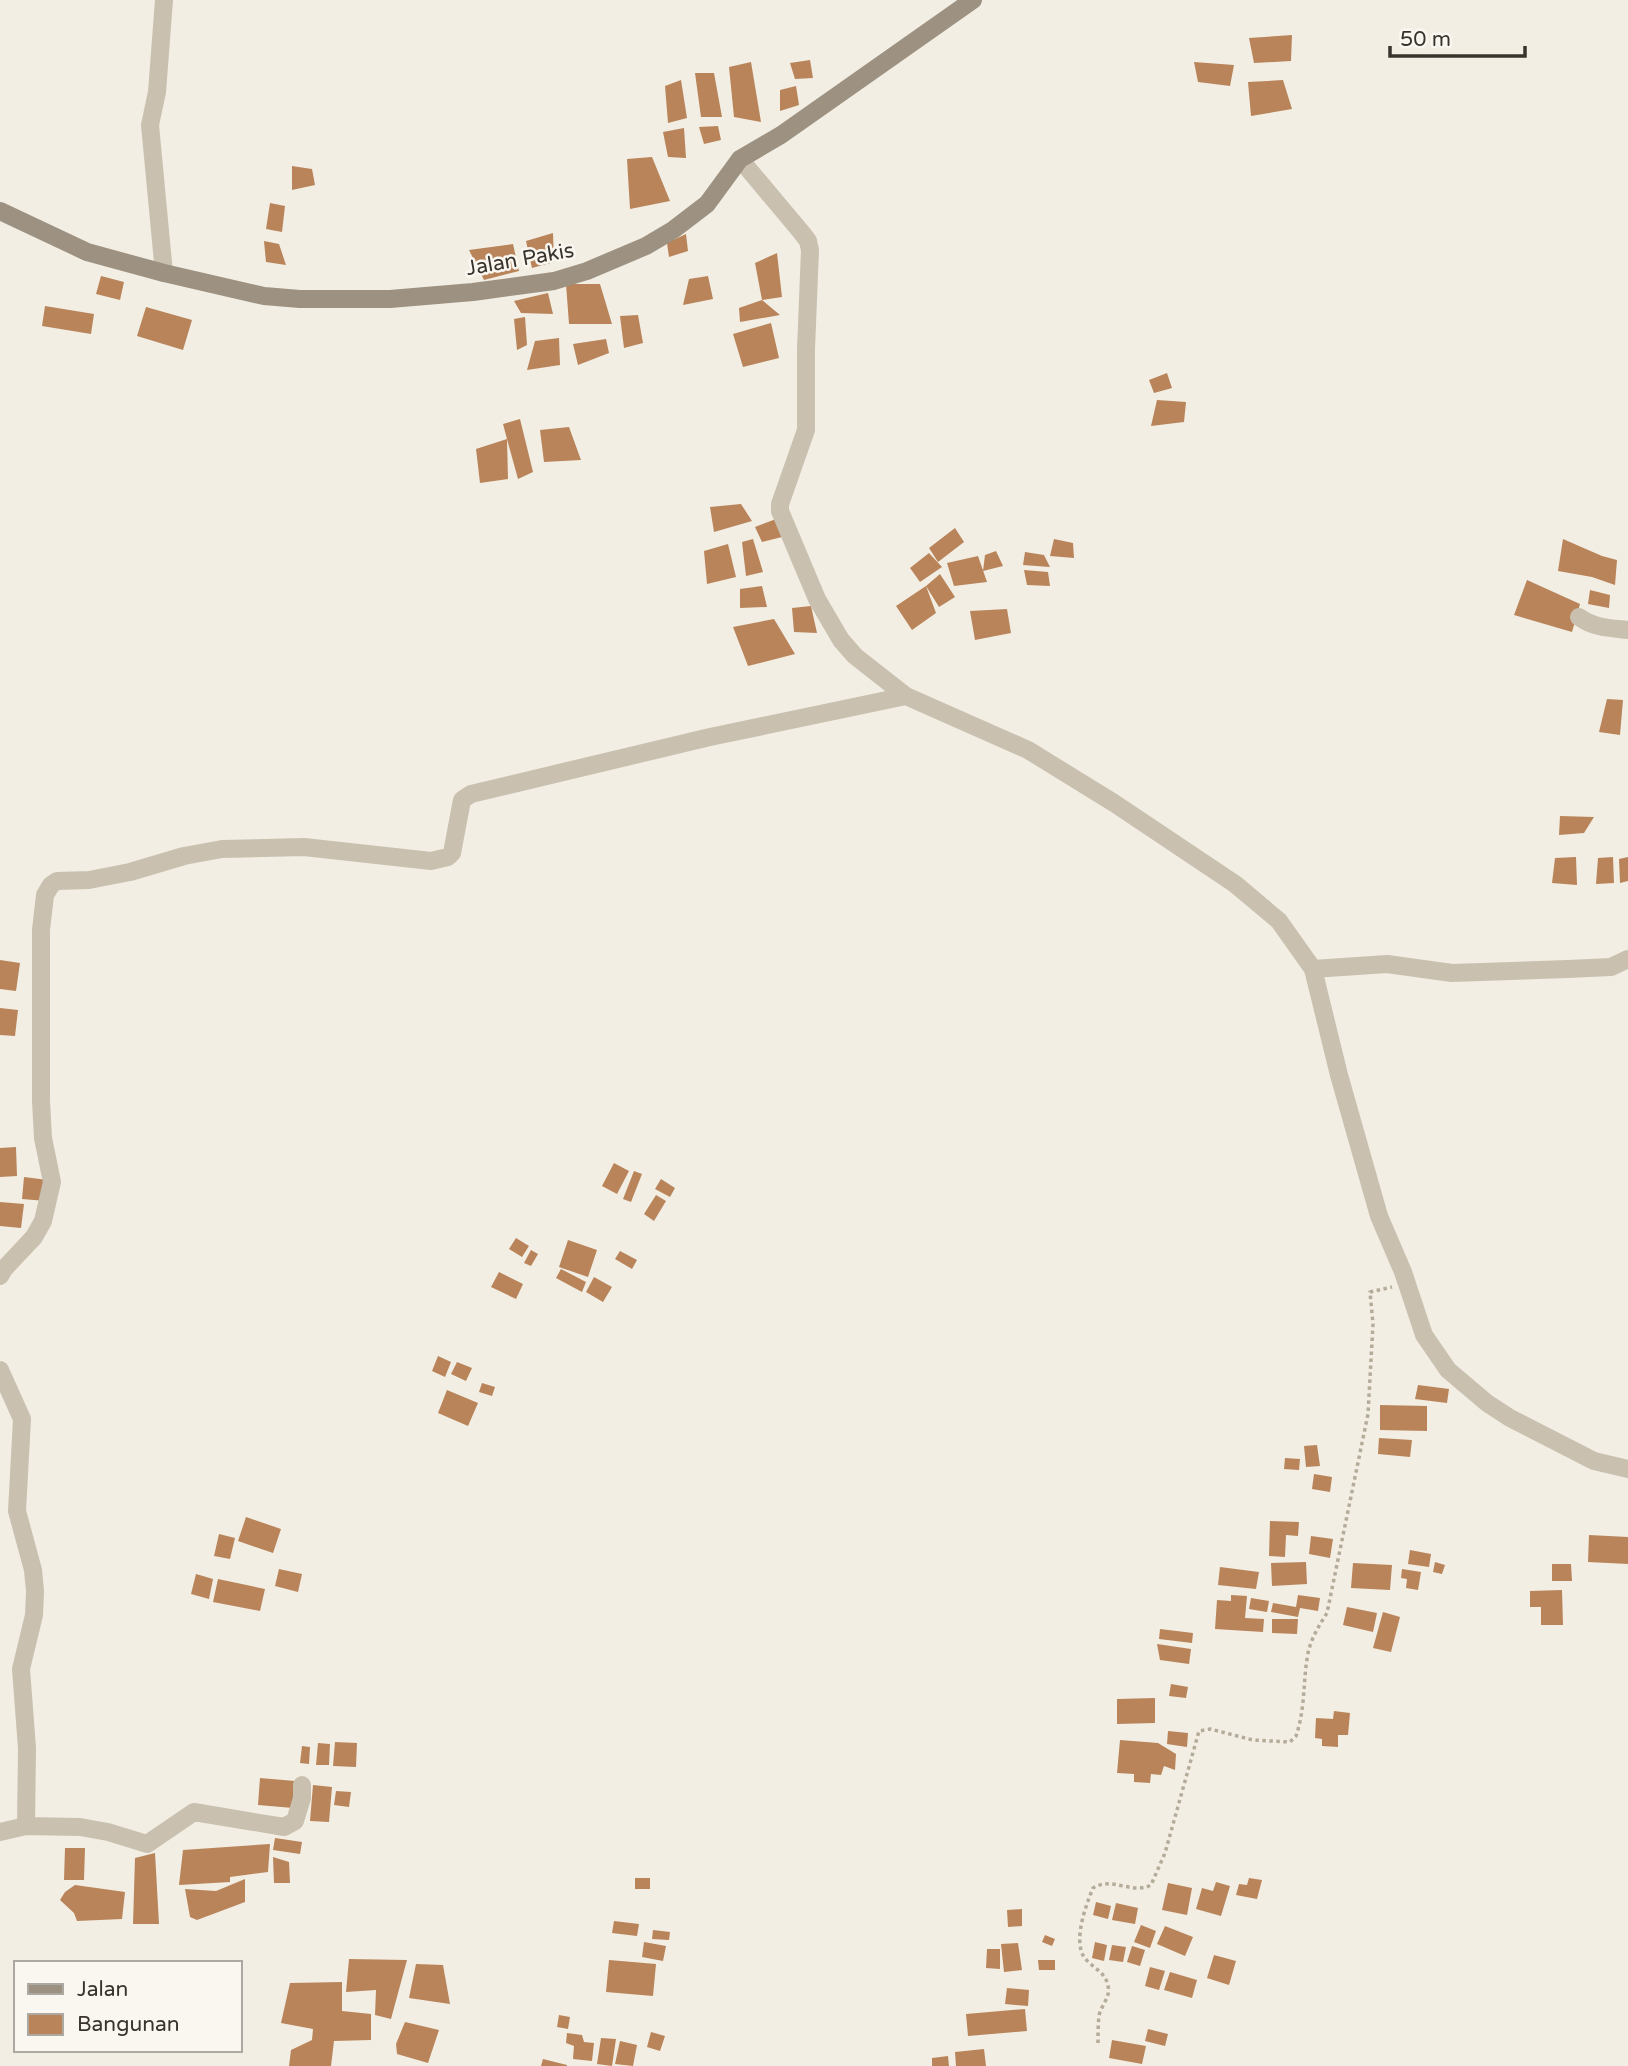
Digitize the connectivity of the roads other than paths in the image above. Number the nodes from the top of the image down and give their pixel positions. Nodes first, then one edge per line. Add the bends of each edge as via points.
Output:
1 (163, 0) edge
2 (973, 0) edge
3 (740, 159) junction
4 (0, 211) edge
5 (164, 273) junction
6 (1579, 617) dead end
7 (1628, 629) edge
8 (906, 696) junction
9 (1628, 959) edge
10 (1313, 969) junction
11 (0, 1276) edge
12 (0, 1370) edge
13 (1628, 1469) edge
14 (302, 1785) dead end
15 (26, 1826) junction
16 (0, 1832) edge

1 - 5 street via 157,92 150,125
2 - 3 street, Jalan Pakis
3 - 5 street, Jalan Pakis via 707,204 673,230 646,246 554,281 404,298 323,299 264,296
3 - 8 street via 802,233 810,250 806,430 780,504 783,521 817,599 841,640
4 - 5 street, Jalan Pakis via 87,252
6 - 7 street via 1603,628
8 - 10 street via 1028,750 1235,884 1279,921
8 - 11 street via 466,795 458,812 454,846 442,859 304,847 233,848 103,878 57,881 45,895 41,930 41,1101 52,1182 43,1221
9 - 10 street via 1611,967 1452,973 1387,964
10 - 13 street via 1379,1216 1404,1272 1424,1335 1458,1380 1510,1418 1594,1461
12 - 15 street via 22,1419 17,1511 35,1591 21,1669
14 - 15 street via 295,1821 284,1826 194,1812 147,1843 80,1827
15 - 16 street

